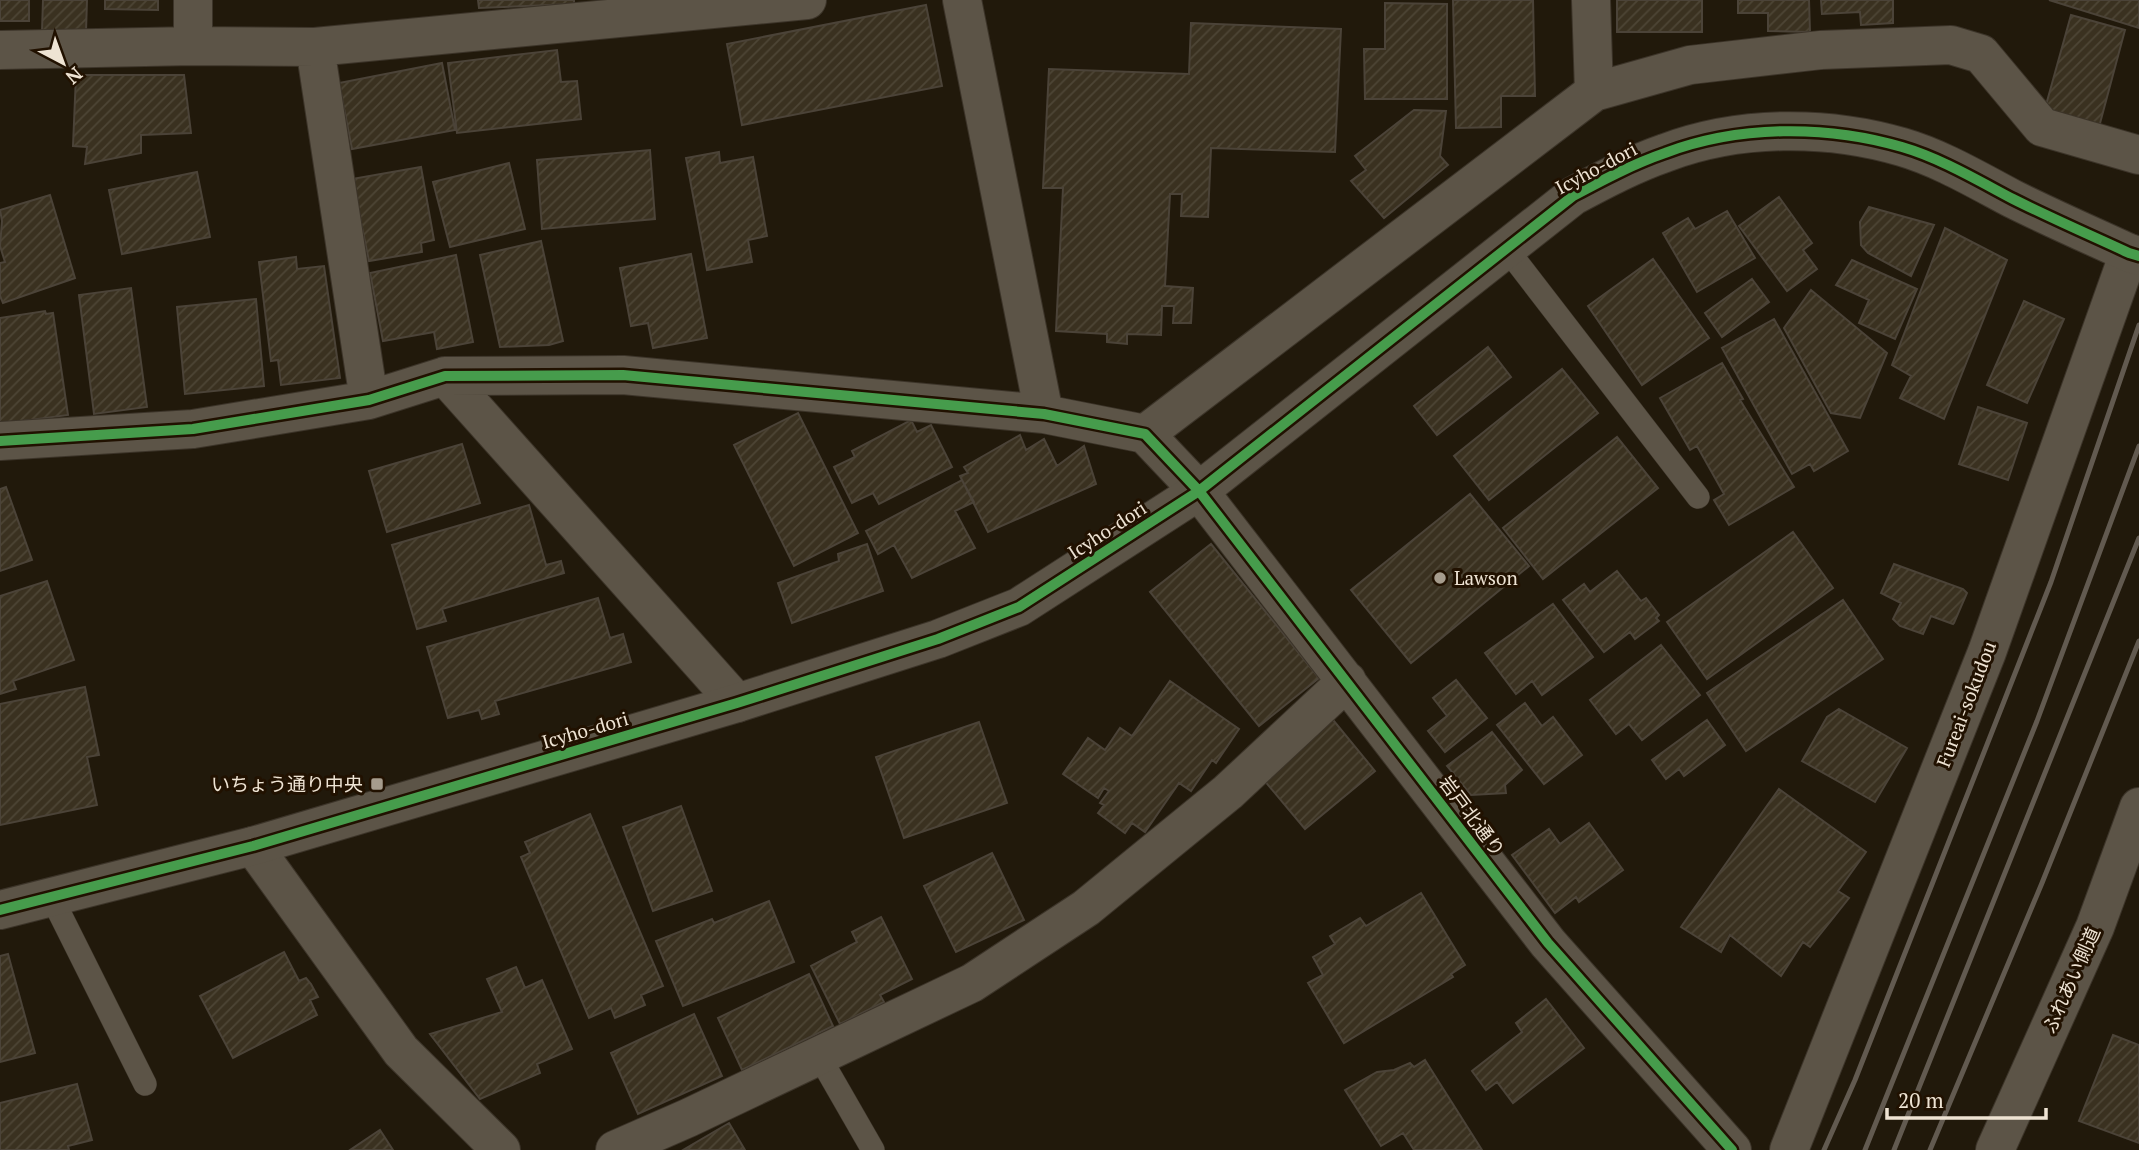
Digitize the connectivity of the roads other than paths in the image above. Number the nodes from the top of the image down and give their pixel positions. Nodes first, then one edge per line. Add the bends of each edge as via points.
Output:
1 (193, 0) edge
2 (807, 0) edge
3 (962, 0) edge
4 (1591, 0) edge
5 (193, 46) junction
6 (315, 47) junction
7 (0, 50) edge
8 (1594, 92) junction
9 (2139, 155) edge
10 (1506, 248) junction
11 (2134, 255) edge
12 (445, 376) junction
13 (369, 400) junction
14 (1044, 414) junction
15 (1145, 434) junction
16 (0, 441) edge
17 (1199, 491) junction
18 (1698, 496) dead end
19 (1347, 681) junction
20 (737, 703) junction
21 (2137, 820) edge
22 (253, 846) junction
23 (51, 896) junction
24 (0, 910) edge
25 (819, 1056) junction
26 (145, 1084) dead end
27 (501, 1150) edge
28 (615, 1150) edge
29 (873, 1150) edge
30 (1732, 1150) edge
31 (1789, 1150) edge
32 (1995, 1150) edge

1 - 5 street
2 - 6 street
3 - 14 street
4 - 8 street
5 - 6 street
5 - 7 street
6 - 13 street
8 - 9 street via 1690,65 1821,50 1951,45 1981,54 2042,127
8 - 15 street
10 - 11 street, Icyho-dori via 1573,196 1667,152 1715,138 1811,132 1856,136 1904,148
10 - 17 street, Icyho-dori
10 - 18 lane
11 - 31 street, Fureai-sokudou via 1987,652
12 - 13 street
12 - 14 street via 623,375
12 - 20 street
13 - 16 street via 193,429
14 - 15 street
15 - 17 street, 岩戸北通り
17 - 19 street, 岩戸北通り
17 - 20 street, Icyho-dori via 1019,607 938,639
19 - 25 street via 1228,792 1086,908 972,983
19 - 30 street, 岩戸北通り via 1548,943
20 - 22 street, Icyho-dori
21 - 32 street, ふれあい側道 via 2095,927
22 - 23 street, Icyho-dori
22 - 27 street via 401,1051
23 - 24 street, Icyho-dori
23 - 26 lane
25 - 28 street
25 - 29 lane

